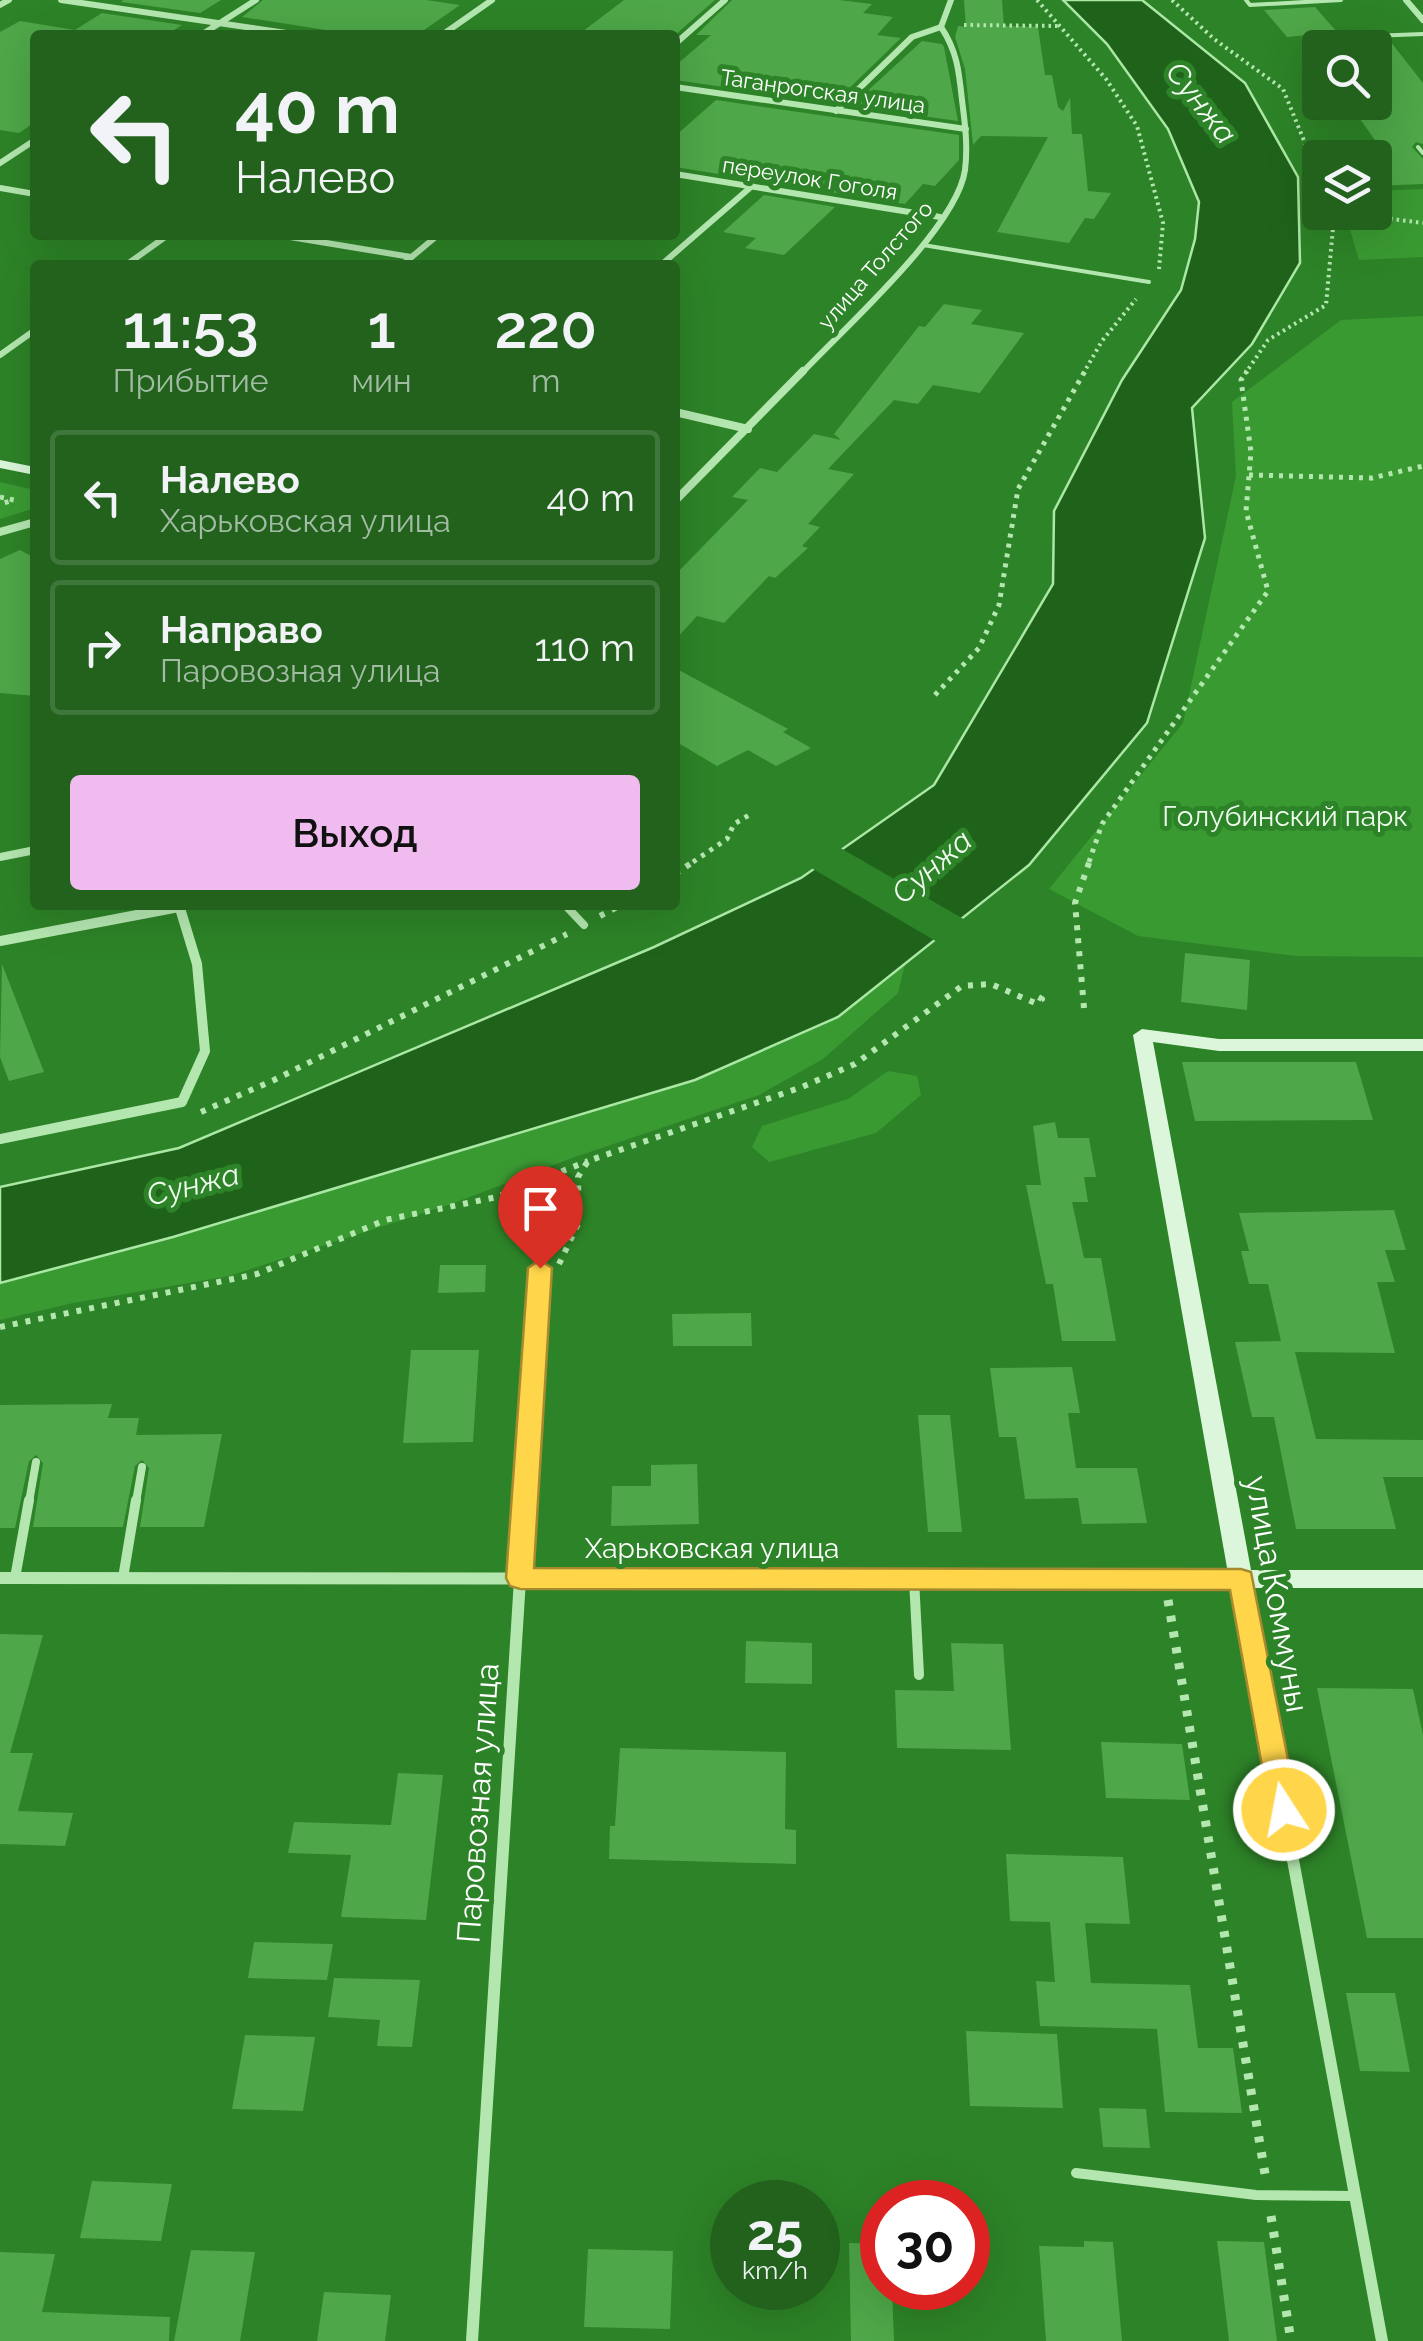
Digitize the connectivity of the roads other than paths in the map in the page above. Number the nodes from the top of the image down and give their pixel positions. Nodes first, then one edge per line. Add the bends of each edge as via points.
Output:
1 (9, 0) edge
2 (61, 0) edge
3 (256, 0) edge
4 (492, 0) edge
5 (726, 0) edge
6 (951, 0) edge
7 (1246, 0) edge
8 (1341, 0) edge
9 (1406, 0) edge
10 (0, 5) edge
11 (1423, 20) edge
12 (220, 23) junction
13 (941, 27) junction
14 (209, 30) edge
15 (267, 30) edge
16 (449, 30) edge
17 (1423, 34) edge
18 (1392, 35) edge
19 (680, 40) edge
20 (680, 88) edge
21 (836, 111) junction
22 (966, 129) junction
23 (30, 143) edge
24 (1418, 147) dead end
25 (1423, 153) edge
26 (0, 162) edge
27 (680, 175) edge
28 (752, 186) junction
29 (0, 188) edge
30 (30, 193) edge
31 (940, 216) junction
32 (161, 240) edge
33 (307, 240) edge
34 (432, 240) edge
35 (922, 245) junction
36 (411, 258) junction
37 (133, 260) edge
38 (408, 260) edge
39 (668, 260) edge
40 (1148, 282) road end
41 (30, 334) edge
42 (0, 355) edge
43 (680, 413) edge
44 (748, 429) junction
45 (0, 464) edge
46 (30, 470) edge
47 (680, 495) edge
48 (30, 523) edge
49 (0, 532) edge
50 (30, 851) edge
51 (0, 858) edge
52 (159, 910) edge
53 (180, 910) edge
54 (569, 910) edge
55 (584, 925) road end
56 (0, 941) edge
57 (1423, 1045) edge
58 (0, 1138) edge
59 (540, 1268) road end
60 (36, 1462) dead end
61 (142, 1467) dead end
62 (0, 1578) edge
63 (15, 1578) junction
64 (123, 1578) junction
65 (520, 1578) junction
66 (914, 1579) junction
67 (1241, 1579) junction
68 (1423, 1579) edge
69 (919, 1675) dead end
70 (1076, 2173) dead end
71 (1355, 2196) junction
72 (472, 2341) edge
73 (1382, 2341) edge

1 - 10 street
2 - 12 street
3 - 12 street
4 - 16 street
5 - 19 street
6 - 13 street
7 - 8 lane
9 - 11 street
12 - 14 street
12 - 15 street
13 - 21 street via 912,37
13 - 22 street, улица Толстого via 956,49
17 - 18 lane
20 - 21 street, Таганрогская улица
21 - 22 street, Таганрогская улица
22 - 31 street, улица Толстого via 965,173
23 - 26 street
24 - 25 lane
27 - 28 street, переулок Гоголя
28 - 31 street, переулок Гоголя
28 - 39 street
29 - 30 street
31 - 35 street, улица Толстого
32 - 37 street
33 - 36 street
34 - 36 street
35 - 40 lane
35 - 44 street, улица Толстого
36 - 38 street
41 - 42 street
43 - 44 street
44 - 47 street, улица Толстого
45 - 46 main road
48 - 49 street
50 - 51 street
52 - 56 street
53 - 58 street via 197,964 206,1051 182,1102
54 - 55 lane
57 - 67 main road, улица Коммуны via 1219,1045 1142,1035
59 - 65 street, Паровозная улица
60 - 63 lane
61 - 64 lane
62 - 63 street, Харьковская улица
63 - 64 street, Харьковская улица
64 - 65 street, Харьковская улица
65 - 66 street, Харьковская улица
65 - 72 street, Паровозная улица
66 - 67 street, Харьковская улица
66 - 69 lane
67 - 68 main road, Харьковская улица
67 - 71 street, улица Коммуны
70 - 71 lane via 1268,2195
71 - 73 street, улица Коммуны

